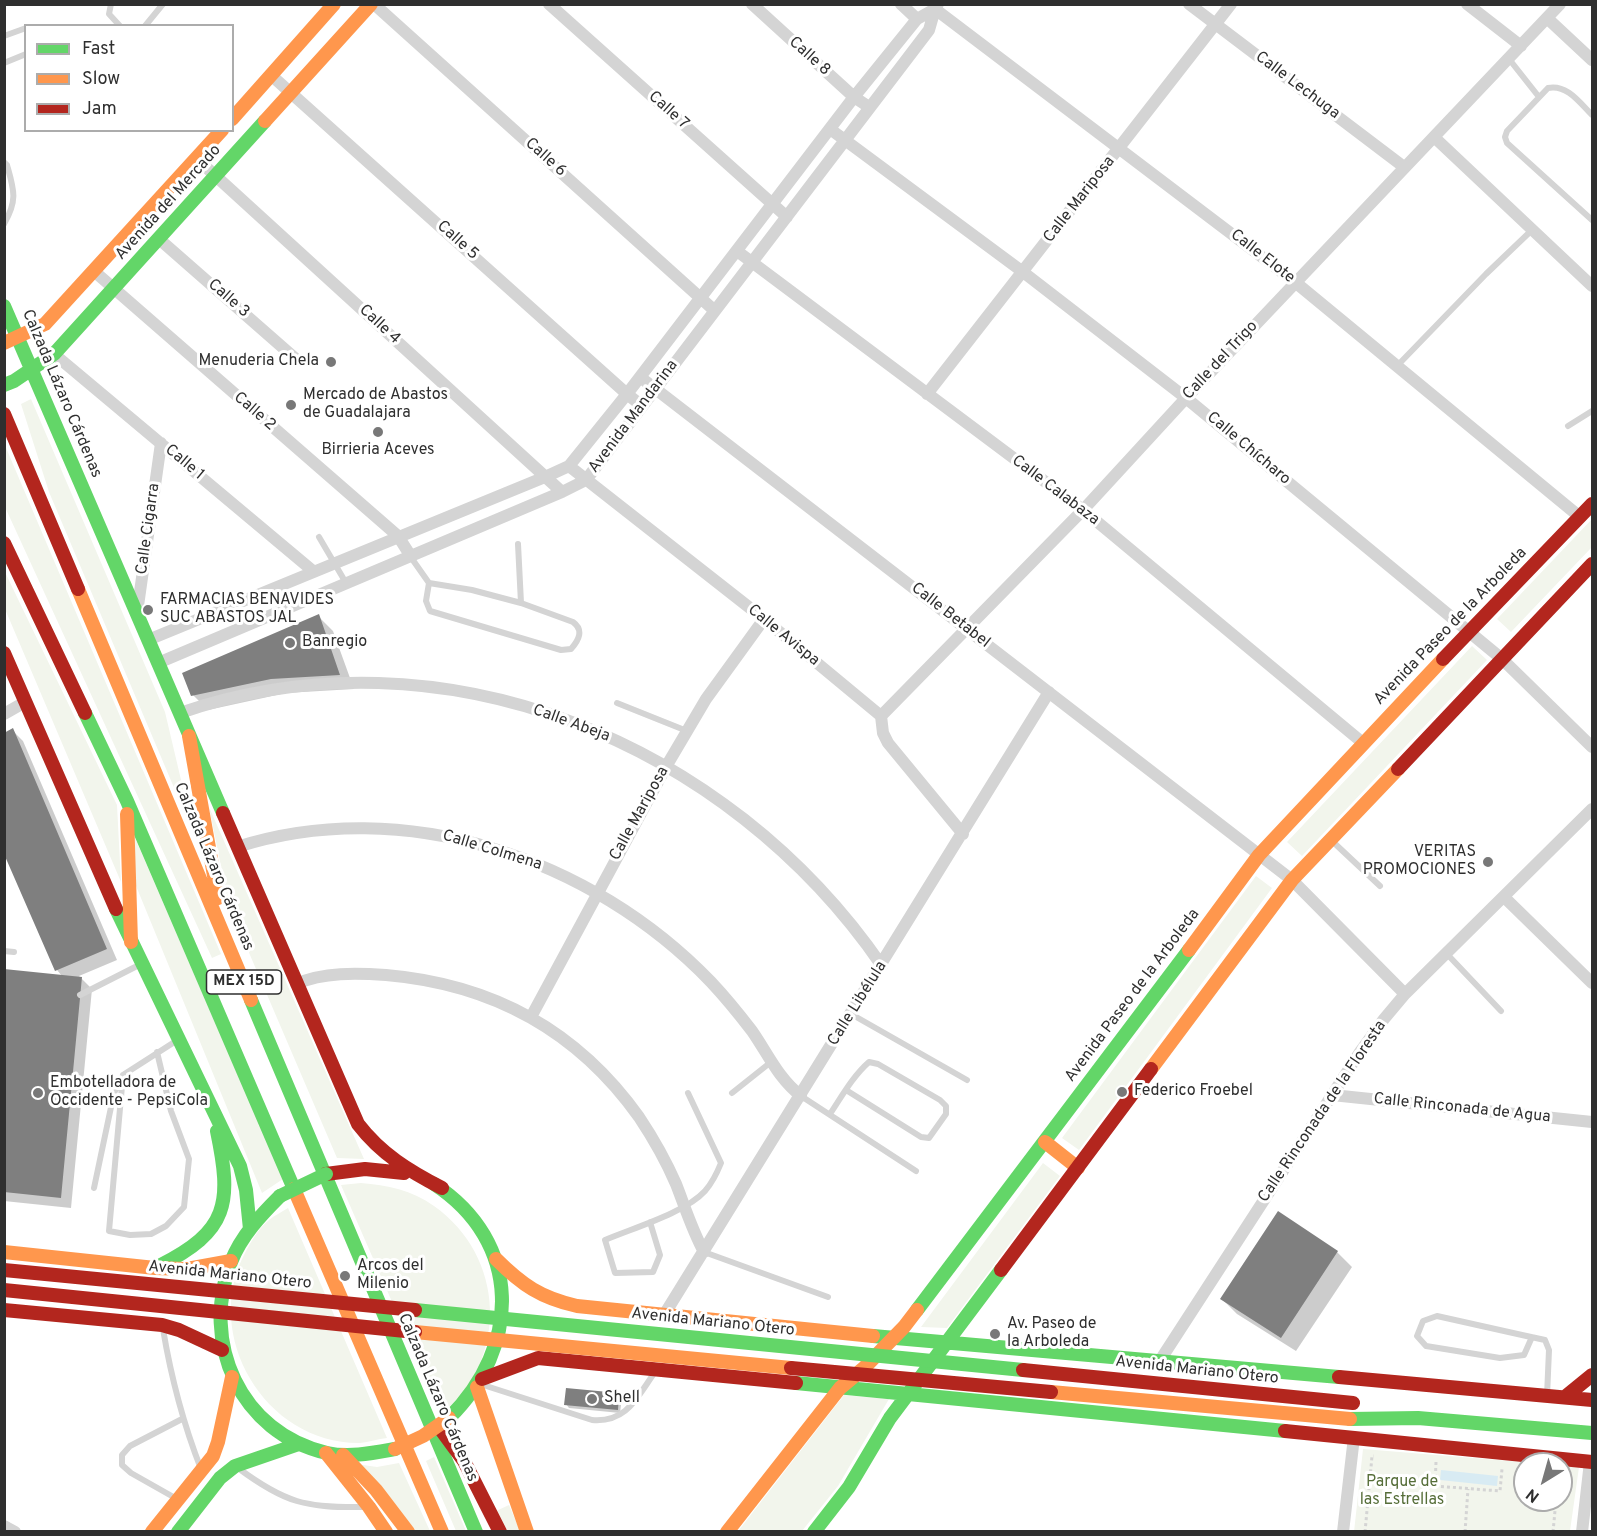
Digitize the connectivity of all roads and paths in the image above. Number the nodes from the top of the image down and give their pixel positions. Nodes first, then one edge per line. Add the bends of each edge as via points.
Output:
1 (111, 4) edge
2 (163, 4) edge
3 (334, 4) edge
4 (373, 4) edge
5 (549, 4) edge
6 (752, 4) edge
7 (901, 4) edge
8 (1189, 4) edge
9 (1232, 4) edge
10 (1467, 4) edge
11 (1560, 4) edge
12 (937, 7) edge
13 (1547, 18) junction
14 (917, 19) junction
15 (118, 24) edge
16 (146, 24) edge
17 (1216, 24) junction
18 (24, 29) edge
19 (4, 36) edge
20 (1521, 46) junction
21 (24, 55) edge
22 (1509, 59) junction
23 (1593, 60) edge
24 (4, 63) edge
25 (272, 76) junction
26 (291, 92) junction
27 (854, 97) junction
28 (1539, 98) junction
29 (869, 107) junction
30 (1593, 115) edge
31 (234, 117) edge
32 (830, 129) junction
33 (220, 132) edge
34 (1434, 137) junction
35 (845, 140) junction
36 (1120, 148) junction
37 (196, 158) junction
38 (4, 162) edge
39 (1404, 167) junction
40 (216, 175) junction
41 (772, 204) junction
42 (787, 217) junction
43 (1593, 220) edge
44 (4, 224) edge
45 (1533, 230) junction
46 (159, 238) junction
47 (737, 251) junction
48 (752, 263) junction
49 (95, 272) junction
50 (1023, 272) junction
51 (1295, 282) junction
52 (1593, 286) edge
53 (113, 289) junction
54 (700, 298) junction
55 (4, 306) edge
56 (715, 311) junction
57 (18, 336) junction
58 (4, 343) edge
59 (54, 354) junction
60 (297, 360) dead end
61 (1397, 366) junction
62 (32, 369) junction
63 (640, 377) junction
64 (4, 385) edge
65 (656, 389) junction
66 (627, 394) junction
67 (927, 394) junction
68 (1186, 398) junction
69 (642, 406) junction
70 (1593, 411) edge
71 (4, 414) edge
72 (1568, 426) dead end
73 (161, 443) junction
74 (569, 466) junction
75 (545, 477) junction
76 (586, 480) junction
77 (562, 492) junction
78 (1593, 504) edge
79 (1083, 510) junction
80 (1580, 517) junction
81 (398, 536) junction
82 (319, 537) dead end
83 (4, 543) edge
84 (518, 544) dead end
85 (410, 555) junction
86 (334, 562) junction
87 (1593, 564) edge
88 (313, 571) junction
89 (346, 583) junction
90 (429, 583) junction
91 (521, 603) junction
92 (137, 614) junction
93 (764, 619) junction
94 (967, 629) junction
95 (1469, 631) junction
96 (148, 640) junction
97 (5, 655) edge
98 (1502, 659) junction
99 (158, 663) junction
100 (1049, 692) junction
101 (25, 702) junction
102 (617, 703) dead end
103 (180, 713) junction
104 (4, 714) edge
105 (880, 716) junction
106 (687, 731) junction
107 (189, 736) junction
108 (1363, 743) junction
109 (1593, 747) edge
110 (667, 765) junction
111 (127, 801) junction
112 (1593, 809) edge
113 (963, 834) junction
114 (1331, 840) junction
115 (237, 847) junction
116 (1259, 855) junction
117 (1292, 880) junction
118 (1380, 886) dead end
119 (597, 892) junction
120 (1504, 897) junction
121 (225, 938) junction
122 (131, 942) junction
123 (4, 951) edge
124 (14, 952) dead end
125 (1447, 954) junction
126 (142, 963) junction
127 (882, 966) junction
128 (1593, 983) edge
129 (296, 984) junction
130 (80, 994) dead end
131 (1405, 994) junction
132 (1501, 1011) dead end
133 (851, 1014) junction
134 (531, 1017) junction
135 (179, 1039) junction
136 (158, 1052) junction
137 (771, 1062) junction
138 (123, 1075) junction
139 (967, 1080) dead end
140 (846, 1090) junction
141 (688, 1093) dead end
142 (732, 1093) dead end
143 (1332, 1095) junction
144 (801, 1096) junction
145 (214, 1109) junction
146 (830, 1114) junction
147 (1593, 1122) edge
148 (1045, 1142) junction
149 (1078, 1168) junction
150 (916, 1171) dead end
151 (94, 1188) dead end
152 (442, 1188) junction
153 (684, 1207) junction
154 (650, 1222) junction
155 (250, 1229) junction
156 (4, 1252) edge
157 (704, 1252) junction
158 (496, 1259) junction
159 (231, 1261) junction
160 (155, 1268) junction
161 (4, 1270) edge
162 (4, 1290) edge
163 (828, 1297) dead end
164 (4, 1310) edge
165 (664, 1315) junction
166 (162, 1325) junction
167 (1532, 1337) junction
168 (894, 1338) junction
169 (947, 1343) junction
170 (222, 1350) junction
171 (538, 1358) junction
172 (1159, 1362) junction
173 (864, 1368) junction
174 (657, 1369) junction
175 (923, 1374) junction
176 (1593, 1375) edge
177 (232, 1377) junction
178 (479, 1383) junction
179 (840, 1388) junction
180 (908, 1394) junction
181 (1547, 1396) junction
182 (1565, 1397) junction
183 (1593, 1400) edge
184 (423, 1406) junction
185 (1418, 1418) junction
186 (182, 1419) junction
187 (1593, 1433) edge
188 (1354, 1437) junction
189 (299, 1444) junction
190 (326, 1453) junction
191 (343, 1455) junction
192 (1383, 1457) dead end
193 (1426, 1461) dead end
194 (1591, 1462) edge
195 (235, 1466) junction
196 (1492, 1466) dead end
197 (202, 1471) junction
198 (1468, 1489) junction
199 (178, 1500) junction
200 (369, 1507) junction
201 (1555, 1512) edge
202 (4, 1526) edge
203 (15, 1532) edge
204 (152, 1532) edge
205 (178, 1532) edge
206 (386, 1532) edge
207 (408, 1532) edge
208 (442, 1532) edge
209 (477, 1532) edge
210 (500, 1532) edge
211 (527, 1532) edge
212 (727, 1532) edge
213 (814, 1532) edge
214 (1343, 1532) edge
215 (1365, 1532) edge
216 (1465, 1532) edge
217 (1553, 1532) edge
218 (1582, 1532) edge

1 - 15 lane via 109,15
2 - 16 lane
3 - 25 main road
4 - 26 main road, Avenida del Mercado
4 - 54 street, Calle 6
5 - 41 street, Calle 7
6 - 27 street, Calle 8
7 - 14 street
8 - 17 street, Calle Lechuga
9 - 17 street, Calle Mariposa
10 - 20 street
11 - 13 street, Calle del Trigo
12 - 14 street, Avenida Mandarina
12 - 29 street, Avenida Mandarina via 929,30
12 - 36 street, Calle Elote
13 - 20 street, Calle del Trigo
13 - 23 street
14 - 27 street, Avenida Mandarina
17 - 36 street, Calle Mariposa
17 - 39 street, Calle Lechuga
18 - 19 lane
20 - 22 street, Calle del Trigo
21 - 24 lane
22 - 28 lane
22 - 34 street, Calle del Trigo
25 - 26 street, Calle 5
25 - 31 main road
26 - 40 main road, Avenida del Mercado
26 - 66 street, Calle 5
27 - 29 street, Calle 8
27 - 32 street, Avenida Mandarina
28 - 30 lane via 1556,86
28 - 43 lane via 1507,131 1506,140
29 - 35 street, Avenida Mandarina
32 - 35 street, Calle Chícharo
32 - 41 street, Avenida Mandarina
33 - 37 main road, Avenida del Mercado
34 - 39 street, Calle del Trigo
34 - 45 street
35 - 42 street, Avenida Mandarina
35 - 50 street, Calle Chícharo
36 - 50 street, Calle Mariposa
36 - 51 street, Calle Elote
37 - 40 street, Calle 4
37 - 49 main road, Avenida del Mercado
38 - 44 lane via 15,192 13,208
39 - 51 street, Calle del Trigo
40 - 46 main road, Avenida del Mercado
40 - 75 street, Calle 4
41 - 42 street, Calle 7
41 - 47 street, Avenida Mandarina
42 - 48 street, Avenida Mandarina
45 - 52 street
45 - 61 lane
46 - 53 main road, Avenida del Mercado
46 - 60 street, Calle 3
47 - 48 street, Calle Calabaza
47 - 54 street, Avenida Mandarina
48 - 56 street, Avenida Mandarina
48 - 67 street, Calle Calabaza
49 - 53 street, Calle 2
49 - 57 main road, Avenida del Mercado via 45,324
50 - 67 street, Calle Mariposa
50 - 68 street, Calle Chícharo
51 - 61 street, Calle Elote
51 - 68 street, Calle del Trigo
53 - 59 main road, Avenida del Mercado
53 - 81 street, Calle 2
54 - 56 street, Calle 6
54 - 63 street, Avenida Mandarina
55 - 57 main road, Calzada Lázaro Cárdenas
56 - 65 street, Avenida Mandarina
57 - 58 main road, Avenida del Mercado
57 - 62 main road, Calzada Lázaro Cárdenas
59 - 62 main road, Avenida del Mercado
59 - 73 street, Calle 1
61 - 80 street, Calle Elote
62 - 64 main road, Avenida del Mercado
62 - 92 main road, Calzada Lázaro Cárdenas
63 - 65 street, Calle Betabel
63 - 66 street, Avenida Mandarina
65 - 69 street, Avenida Mandarina
65 - 94 street, Calle Betabel
66 - 69 street, Calle 5
66 - 74 street, Avenida Mandarina
67 - 79 street, Calle Calabaza
68 - 79 street, Calle del Trigo
68 - 95 street, Calle Chícharo
69 - 76 street, Avenida Mandarina
70 - 72 lane
71 - 121 main road, Calzada Lázaro Cárdenas / MEX 15D
73 - 88 street, Calle 1
73 - 92 street, Calle Cigarra
74 - 75 street, Avenida Mandarina
74 - 76 street, Calle Avispa
75 - 77 street, Calle 4
75 - 81 street, Avenida Mandarina
76 - 77 street, Avenida Mandarina
76 - 93 street, Calle Avispa
77 - 85 street, Avenida Mandarina
78 - 80 main road, Avenida Paseo de la Arboleda
79 - 94 street, Calle del Trigo
79 - 108 street, Calle Calabaza
80 - 95 main road, Avenida Paseo de la Arboleda
81 - 85 street, Calle 2
81 - 86 street, Avenida Mandarina
82 - 86 lane
83 - 111 main road, MEX 15D
84 - 91 lane
85 - 89 street, Avenida Mandarina
85 - 90 lane
86 - 88 street, Avenida Mandarina
86 - 89 lane
87 - 98 main road
88 - 96 street, Avenida Mandarina
89 - 99 street, Avenida Mandarina
90 - 91 lane
90 - 91 lane via 427,607 435,614 561,650 574,645 580,632 573,622
92 - 96 main road, Calzada Lázaro Cárdenas
93 - 105 street, Calle Avispa
93 - 106 street, Calle Mariposa via 712,689
94 - 100 street, Calle Betabel
94 - 105 street, Calle del Trigo
95 - 98 street, Calle Chícharo
95 - 108 main road, Avenida Paseo de la Arboleda
96 - 99 main road, Calzada Lázaro Cárdenas
97 - 101 main road
98 - 109 street, Calle Chícharo
98 - 114 main road
99 - 103 main road, Calzada Lázaro Cárdenas
100 - 113 street, Calle Libélula
100 - 116 street, Calle Betabel
101 - 104 street
101 - 122 main road
102 - 106 lane
103 - 107 main road, Calzada Lázaro Cárdenas
103 - 110 street, Calle Abeja via 262,691 308,685 389,684 437,689 533,709 621,741
105 - 113 street via 888,743
106 - 110 street, Calle Mariposa
107 - 115 main road, Calzada Lázaro Cárdenas
107 - 121 main road
108 - 116 main road, Avenida Paseo de la Arboleda
110 - 119 street, Calle Mariposa
110 - 127 street, Calle Abeja via 734,811 794,862 839,910
111 - 122 main road
111 - 208 main road, MEX 15D
112 - 120 street, Calle Rinconada de la Floresta
113 - 127 street, Calle Libélula
114 - 117 main road
114 - 118 lane
115 - 119 street, Calle Colmena via 315,830 422,832 459,838 524,858
115 - 129 main road, Calzada Lázaro Cárdenas
116 - 117 street, Calle Betabel
116 - 148 main road, Avenida Paseo de la Arboleda
117 - 131 street, Calle Betabel
117 - 149 main road
119 - 134 street, Calle Mariposa
119 - 137 street, Calle Colmena via 656,933 710,981 740,1015
120 - 125 street, Calle Rinconada de la Floresta
120 - 128 street
121 - 184 main road, Calzada Lázaro Cárdenas / MEX 15D
122 - 126 main road
123 - 124 lane
125 - 131 street, Calle Rinconada de la Floresta
125 - 132 lane
126 - 130 lane
126 - 135 main road
127 - 133 street, Calle Libélula
129 - 134 street via 312,977 356,974 421,979 478,993
129 - 152 main road, Calzada Lázaro Cárdenas via 358,1124 371,1143 396,1165
131 - 143 street, Calle Rinconada de la Floresta
133 - 139 lane
133 - 144 street, Calle Libélula
134 - 153 street via 593,1063 623,1096 653,1138
135 - 136 lane
135 - 145 main road
136 - 138 lane
136 - 138 lane via 171,1111 189,1159 184,1207 166,1226 151,1234 109,1231
137 - 142 lane
137 - 144 street, Calle Colmena
138 - 151 lane via 114,1092
140 - 140 lane via 921,1137 929,1138 946,1114 946,1106 940,1100 878,1064 869,1062 862,1067
140 - 146 lane
141 - 153 lane via 722,1163 704,1192
143 - 147 street, Calle Rinconada de Agua
143 - 172 street, Calle Rinconada de la Floresta
144 - 146 lane
144 - 157 street, Calle Libélula
145 - 155 main road via 240,1166
145 - 160 main road via 225,1193 218,1215 197,1244
146 - 150 lane
148 - 149 main road
148 - 168 main road, Avenida Paseo de la Arboleda
149 - 169 main road
152 - 155 main road, bridge via 415,1175 386,1168 356,1167 326,1174 280,1196
152 - 158 main road via 465,1207 483,1231
153 - 154 lane
153 - 157 street
154 - 154 lane via 605,1240 615,1273 653,1272 660,1255
155 - 159 main road
156 - 160 main road, Avenida Mariano Otero
157 - 163 lane
157 - 165 street, Calle Libélula
158 - 165 main road, Avenida Mariano Otero via 522,1286 555,1302
158 - 178 main road via 502,1289 501,1320 495,1350
159 - 160 main road, Avenida Mariano Otero via 187,1269
159 - 170 main road via 220,1305
161 - 185 main road, Avenida Mariano Otero, bridge via 1353,1403
162 - 185 main road, Avenida Mariano Otero, bridge via 492,1340 1350,1419
164 - 166 main road
165 - 168 main road, Avenida Mariano Otero
166 - 170 main road
166 - 186 lane
167 - 167 lane via 1524,1355 1500,1358 1426,1346 1417,1336 1423,1322 1437,1316
167 - 181 lane via 1545,1341 1549,1350
168 - 169 main road, Avenida Mariano Otero
168 - 173 main road, Avenida Paseo de la Arboleda
169 - 172 main road, Avenida Mariano Otero
169 - 175 main road
170 - 177 main road
171 - 173 main road via 548,1344 554,1343
171 - 174 main road
171 - 178 main road
172 - 181 main road, Avenida Mariano Otero
173 - 175 main road
173 - 179 main road, Avenida Paseo de la Arboleda
174 - 178 lane via 629,1408 606,1421 592,1420
174 - 179 main road
175 - 180 main road
176 - 182 main road
177 - 189 main road via 259,1418
177 - 197 main road via 218,1442
178 - 191 main road, bridge via 449,1419 423,1436 395,1449
178 - 211 main road
179 - 180 main road
179 - 212 main road, Avenida Paseo de la Arboleda
180 - 188 main road
180 - 213 main road via 849,1487
181 - 182 main road, Avenida Mariano Otero
182 - 183 main road, Avenida Mariano Otero
184 - 209 main road, Calzada Lázaro Cárdenas / MEX 15D
184 - 210 main road via 464,1461
185 - 187 main road, Avenida Mariano Otero
186 - 197 lane
186 - 199 lane via 130,1446 122,1455 122,1465 131,1473
188 - 194 main road
188 - 214 street
189 - 190 main road
189 - 195 main road
190 - 191 main road
190 - 200 main road
191 - 207 main road
192 - 215 path via 1372,1456
193 - 198 path via 1436,1462 1435,1486
194 - 218 street
195 - 200 lane via 266,1489 298,1503 330,1508
195 - 205 main road via 220,1478
196 - 198 path via 1503,1467 1500,1491
197 - 199 main road
198 - 216 path
199 - 204 main road
200 - 206 main road
201 - 217 path
202 - 203 street

